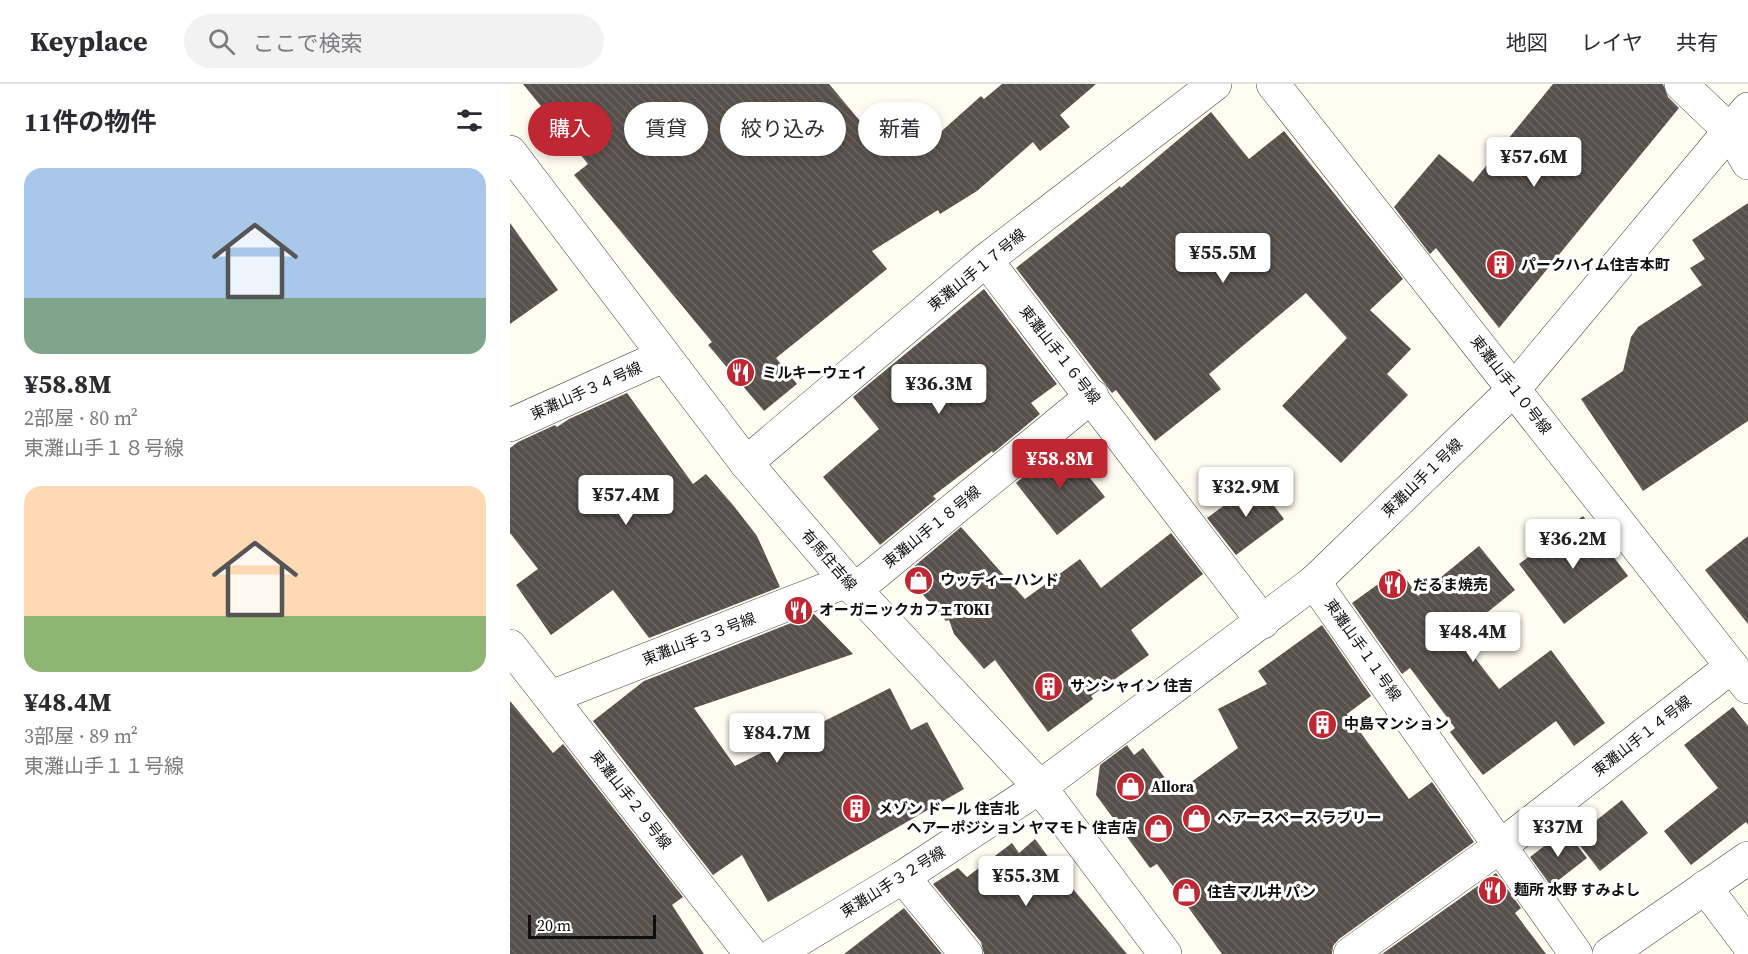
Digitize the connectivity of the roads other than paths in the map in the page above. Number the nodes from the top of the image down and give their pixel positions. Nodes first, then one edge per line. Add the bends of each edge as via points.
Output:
1 (1215, 84) edge
2 (1273, 84) edge
3 (1681, 84) edge
4 (1739, 120) edge
5 (510, 152) edge
6 (1748, 163) edge
7 (986, 260) junction
8 (663, 357) junction
9 (1514, 389) junction
10 (1092, 396) junction
11 (510, 425) edge
12 (746, 463) junction
13 (1314, 582) junction
14 (851, 586) junction
15 (1263, 622) junction
16 (510, 646) edge
17 (1740, 677) edge
18 (551, 697) junction
19 (1040, 787) junction
20 (1502, 845) junction
21 (1748, 858) edge
22 (903, 877) junction
23 (1705, 888) junction
24 (1748, 944) edge
25 (1158, 952) edge
26 (752, 954) edge
27 (775, 954) edge
28 (966, 954) edge
29 (1350, 954) edge
30 (1576, 954) edge
31 (1609, 954) edge

1 - 7 street, 東灘山手１７号線
2 - 9 street, 東灘山手１０号線
3 - 4 street
4 - 6 street
4 - 9 street, 東灘山手１号線
5 - 8 street, 有馬住吉線
7 - 10 street, 東灘山手１６号線
7 - 12 street, 東灘山手１７号線
8 - 11 street, 東灘山手３４号線
8 - 12 street, 有馬住吉線
9 - 13 street, 東灘山手１号線
9 - 17 street, 東灘山手１０号線
10 - 14 street, 東灘山手１８号線
10 - 15 street, 東灘山手１６号線
12 - 14 street, 有馬住吉線
13 - 15 street, 東灘山手１号線
13 - 20 street, 東灘山手１１号線
14 - 18 street, 東灘山手３３号線
14 - 19 street, 有馬住吉線
15 - 19 street, 東灘山手１号線
16 - 18 street, 東灘山手２９号線
17 - 20 street, 東灘山手１４号線
18 - 26 street, 東灘山手２９号線
19 - 22 street, 東灘山手３２号線
19 - 25 street, 有馬住吉線
20 - 29 street, 東灘山手１４号線
20 - 30 street, 東灘山手１１号線
21 - 23 street
22 - 27 street, 東灘山手３２号線
22 - 28 street
23 - 24 street
23 - 31 street

